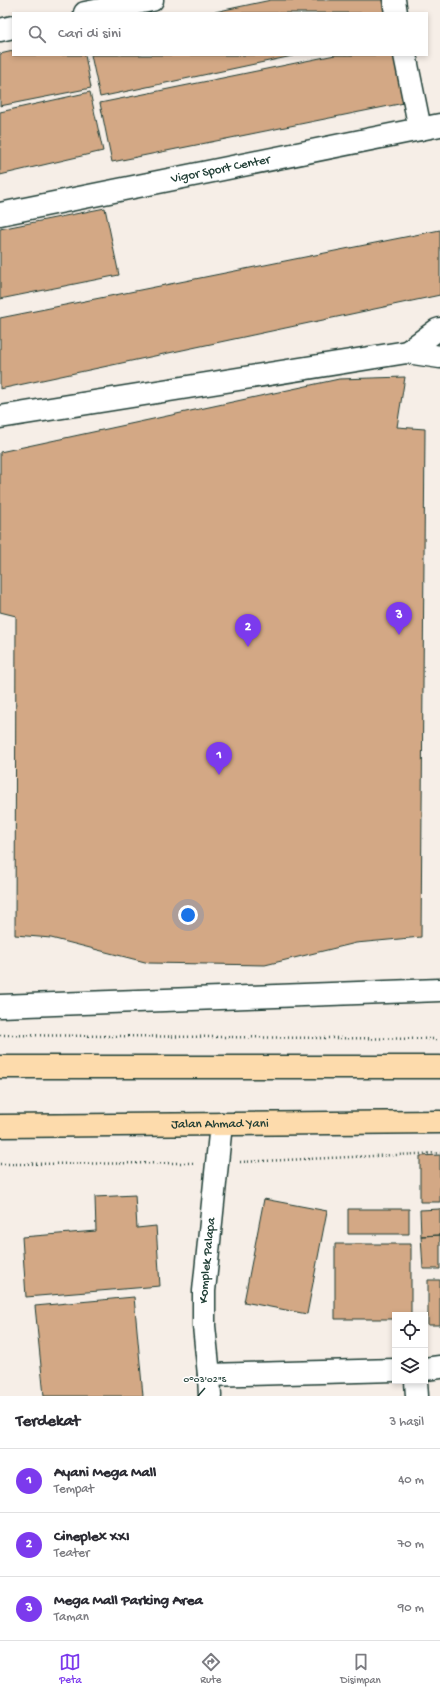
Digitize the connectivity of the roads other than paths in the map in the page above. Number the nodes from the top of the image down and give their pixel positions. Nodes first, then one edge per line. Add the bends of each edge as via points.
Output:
1 (152, 0) edge
2 (394, 0) edge
3 (90, 12) edge
4 (396, 12) edge
5 (12, 27) edge
6 (0, 30) edge
7 (405, 56) edge
8 (430, 127) edge
9 (0, 214) edge
10 (440, 329) edge
11 (407, 352) junction
12 (440, 357) edge
13 (0, 418) edge
14 (440, 990) edge
15 (0, 1006) edge
16 (0, 1067) edge
17 (440, 1067) edge
18 (440, 1122) edge
19 (221, 1124) junction
20 (0, 1126) edge
21 (440, 1367) edge
22 (428, 1368) edge
23 (392, 1370) edge
24 (416, 1384) edge
25 (209, 1385) edge
26 (417, 1396) edge

1 - 3 street
2 - 4 street
5 - 6 street
7 - 8 street
8 - 9 street, Vigor Sport Center
10 - 11 street
11 - 12 street
11 - 13 street
14 - 15 street
16 - 17 highway
18 - 19 highway, Jalan Ahmad Yani
19 - 20 highway, Jalan Ahmad Yani
19 - 25 street, Komplek Palapa via 204,1291
21 - 22 street
23 - 25 street
24 - 26 street

